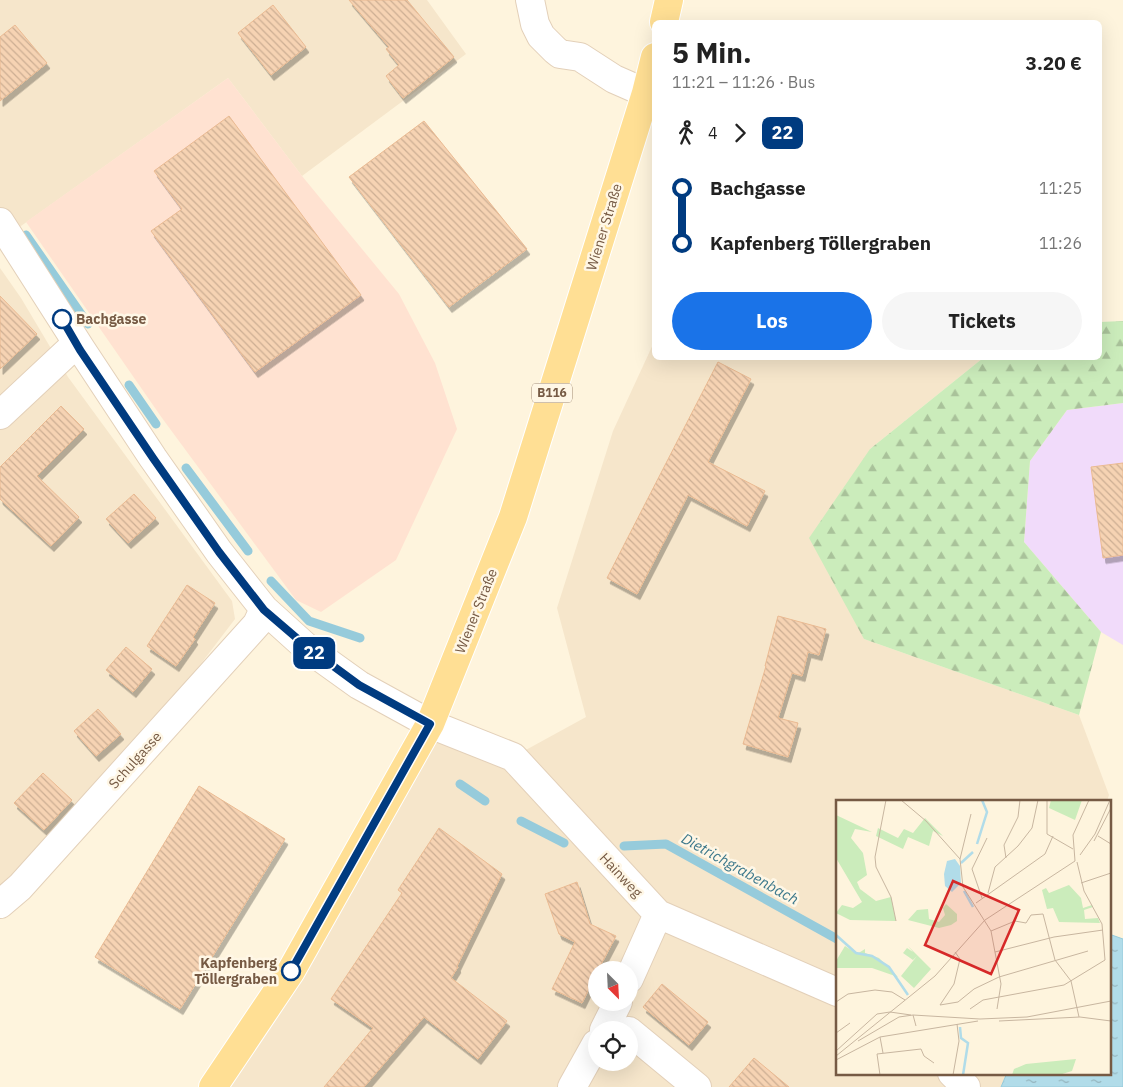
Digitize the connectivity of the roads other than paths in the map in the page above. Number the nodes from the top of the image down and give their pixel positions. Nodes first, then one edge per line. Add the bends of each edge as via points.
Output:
1 (530, 0) edge
2 (669, 0) edge
3 (664, 20) edge
4 (652, 68) edge
5 (646, 93) junction
6 (0, 222) edge
7 (77, 343) junction
8 (0, 415) edge
9 (264, 610) junction
10 (430, 724) junction
11 (0, 904) edge
12 (658, 914) junction
13 (637, 961) edge
14 (836, 992) edge
15 (638, 1038) edge
16 (588, 1058) edge
17 (953, 1074) edge
18 (213, 1087) edge
19 (572, 1087) edge
20 (697, 1087) edge
21 (966, 1087) edge

1 - 5 street via 535,24 554,50 580,57 614,79
2 - 3 main road
4 - 5 main road, Wiener Straße / B116
5 - 10 main road, Wiener Straße / B116 via 513,518
6 - 7 street
7 - 8 street
7 - 9 street via 158,466
9 - 10 street via 359,685
9 - 11 street, Schulgasse via 257,624 20,887
10 - 12 street, Hainweg via 513,757
10 - 18 main road, Wiener Straße / B116 via 291,971
12 - 13 street
12 - 14 street, Hainweg
15 - 20 street
16 - 19 street
17 - 21 street

